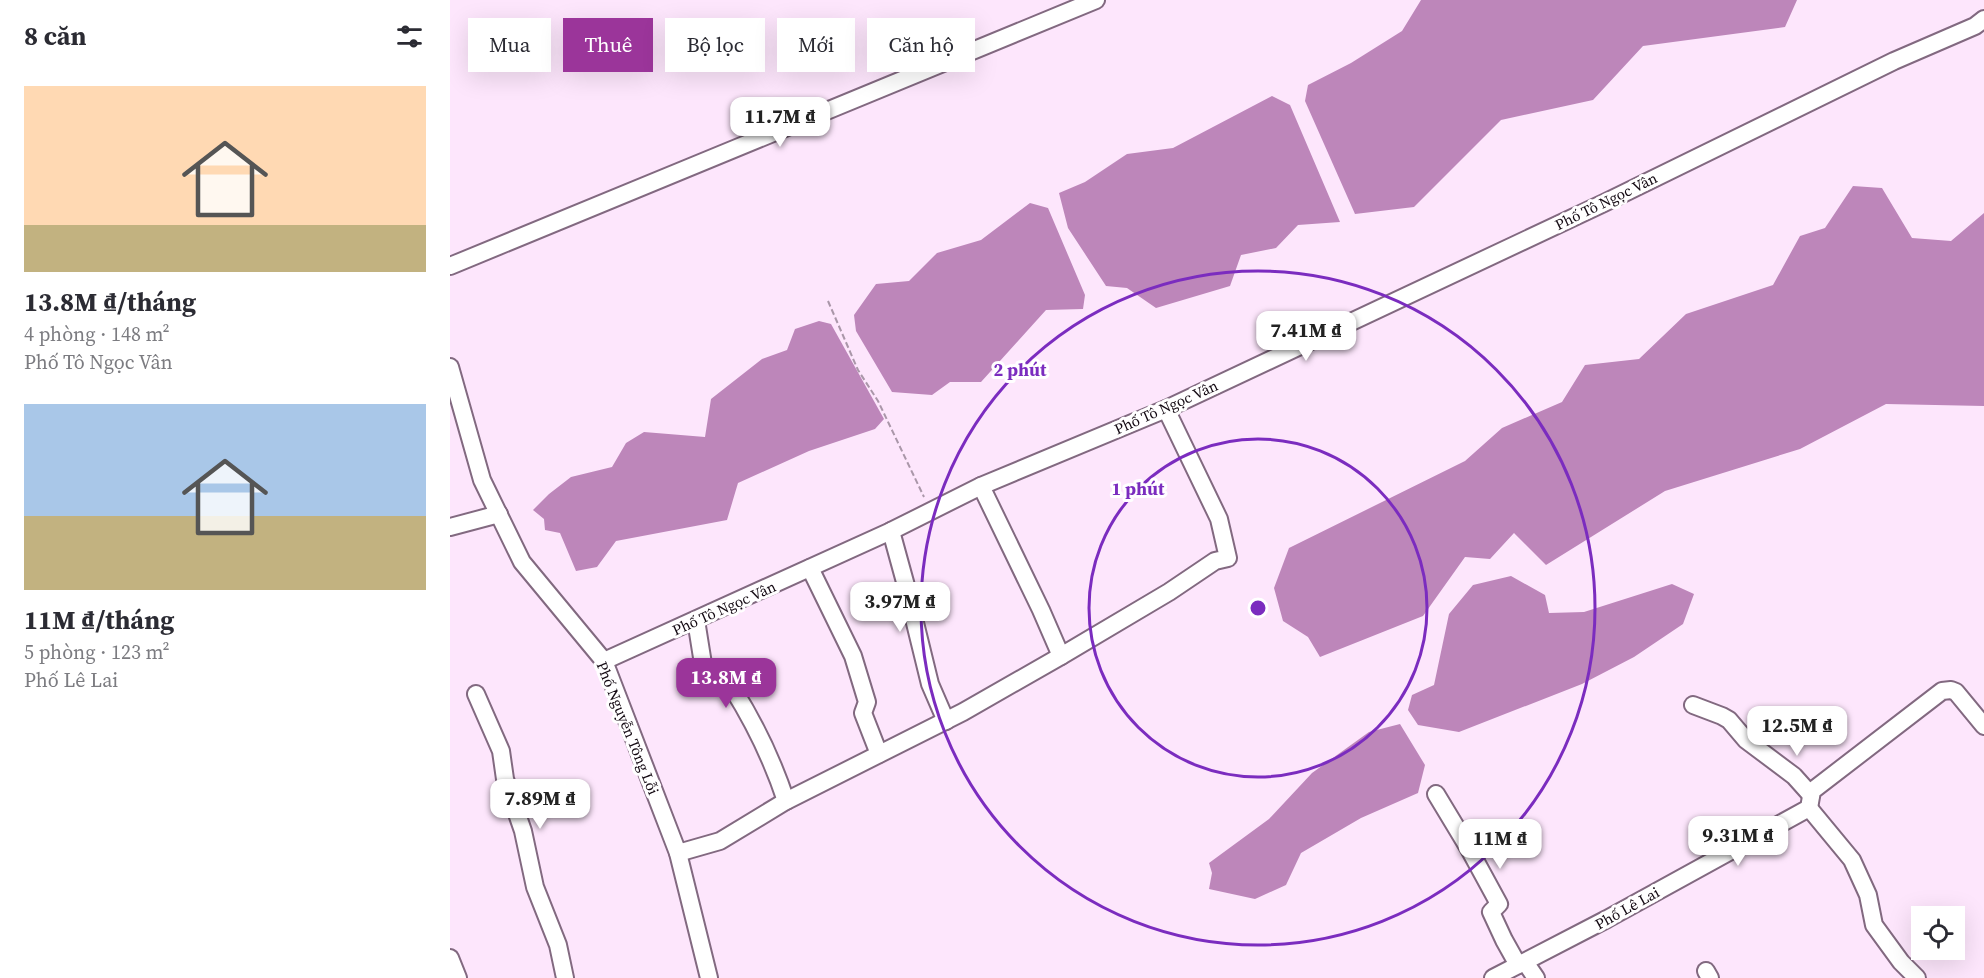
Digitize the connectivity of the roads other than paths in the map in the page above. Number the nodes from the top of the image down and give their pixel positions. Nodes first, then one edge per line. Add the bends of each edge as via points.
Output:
1 (1096, 0) edge
2 (1984, 19) edge
3 (450, 266) edge
4 (450, 367) edge
5 (1166, 409) junction
6 (981, 486) junction
7 (498, 514) junction
8 (450, 527) edge
9 (891, 531) junction
10 (810, 568) junction
11 (696, 620) junction
12 (1061, 656) junction
13 (604, 661) junction
14 (476, 694) dead end
15 (1693, 705) dead end
16 (946, 721) junction
17 (1984, 726) edge
18 (879, 754) junction
19 (1436, 794) dead end
20 (786, 801) junction
21 (1810, 802) junction
22 (678, 854) junction
23 (450, 958) edge
24 (1521, 964) junction
25 (458, 978) edge
26 (565, 978) edge
27 (709, 978) edge
28 (1493, 978) edge
29 (1536, 978) edge
30 (1917, 978) edge

1 - 3 street
2 - 5 street, Phố Tô Ngọc Vân
4 - 7 street, Phố Nguyễn Tông Lỗi via 482,480
5 - 6 street, Phố Tô Ngọc Vân
5 - 12 street via 1219,519 1228,558 1215,561
6 - 9 street, Phố Tô Ngọc Vân
6 - 12 street
7 - 8 street
7 - 13 street, Phố Nguyễn Tông Lỗi via 522,562
9 - 10 street, Phố Tô Ngọc Vân
9 - 16 street via 930,684
10 - 11 street, Phố Tô Ngọc Vân
10 - 18 street via 853,656 867,702 863,713
11 - 13 street, Phố Tô Ngọc Vân
11 - 20 street via 704,670 715,684 733,689 749,713
12 - 16 street
13 - 22 street, Phố Nguyễn Tông Lỗi
14 - 26 street via 501,751 535,887 558,945
15 - 21 street via 1729,720 1746,740 1794,776
16 - 18 street
17 - 21 street, Phố Lê Lai via 1956,692 1942,692 1812,791
18 - 20 street
19 - 24 street via 1499,904 1491,912
20 - 22 street via 720,841
21 - 24 street, Phố Lê Lai
21 - 30 street via 1852,860 1868,895 1874,925
22 - 27 street, Phố Nguyễn Tông Lỗi
23 - 25 street
24 - 28 street, Phố Lê Lai
24 - 29 street

